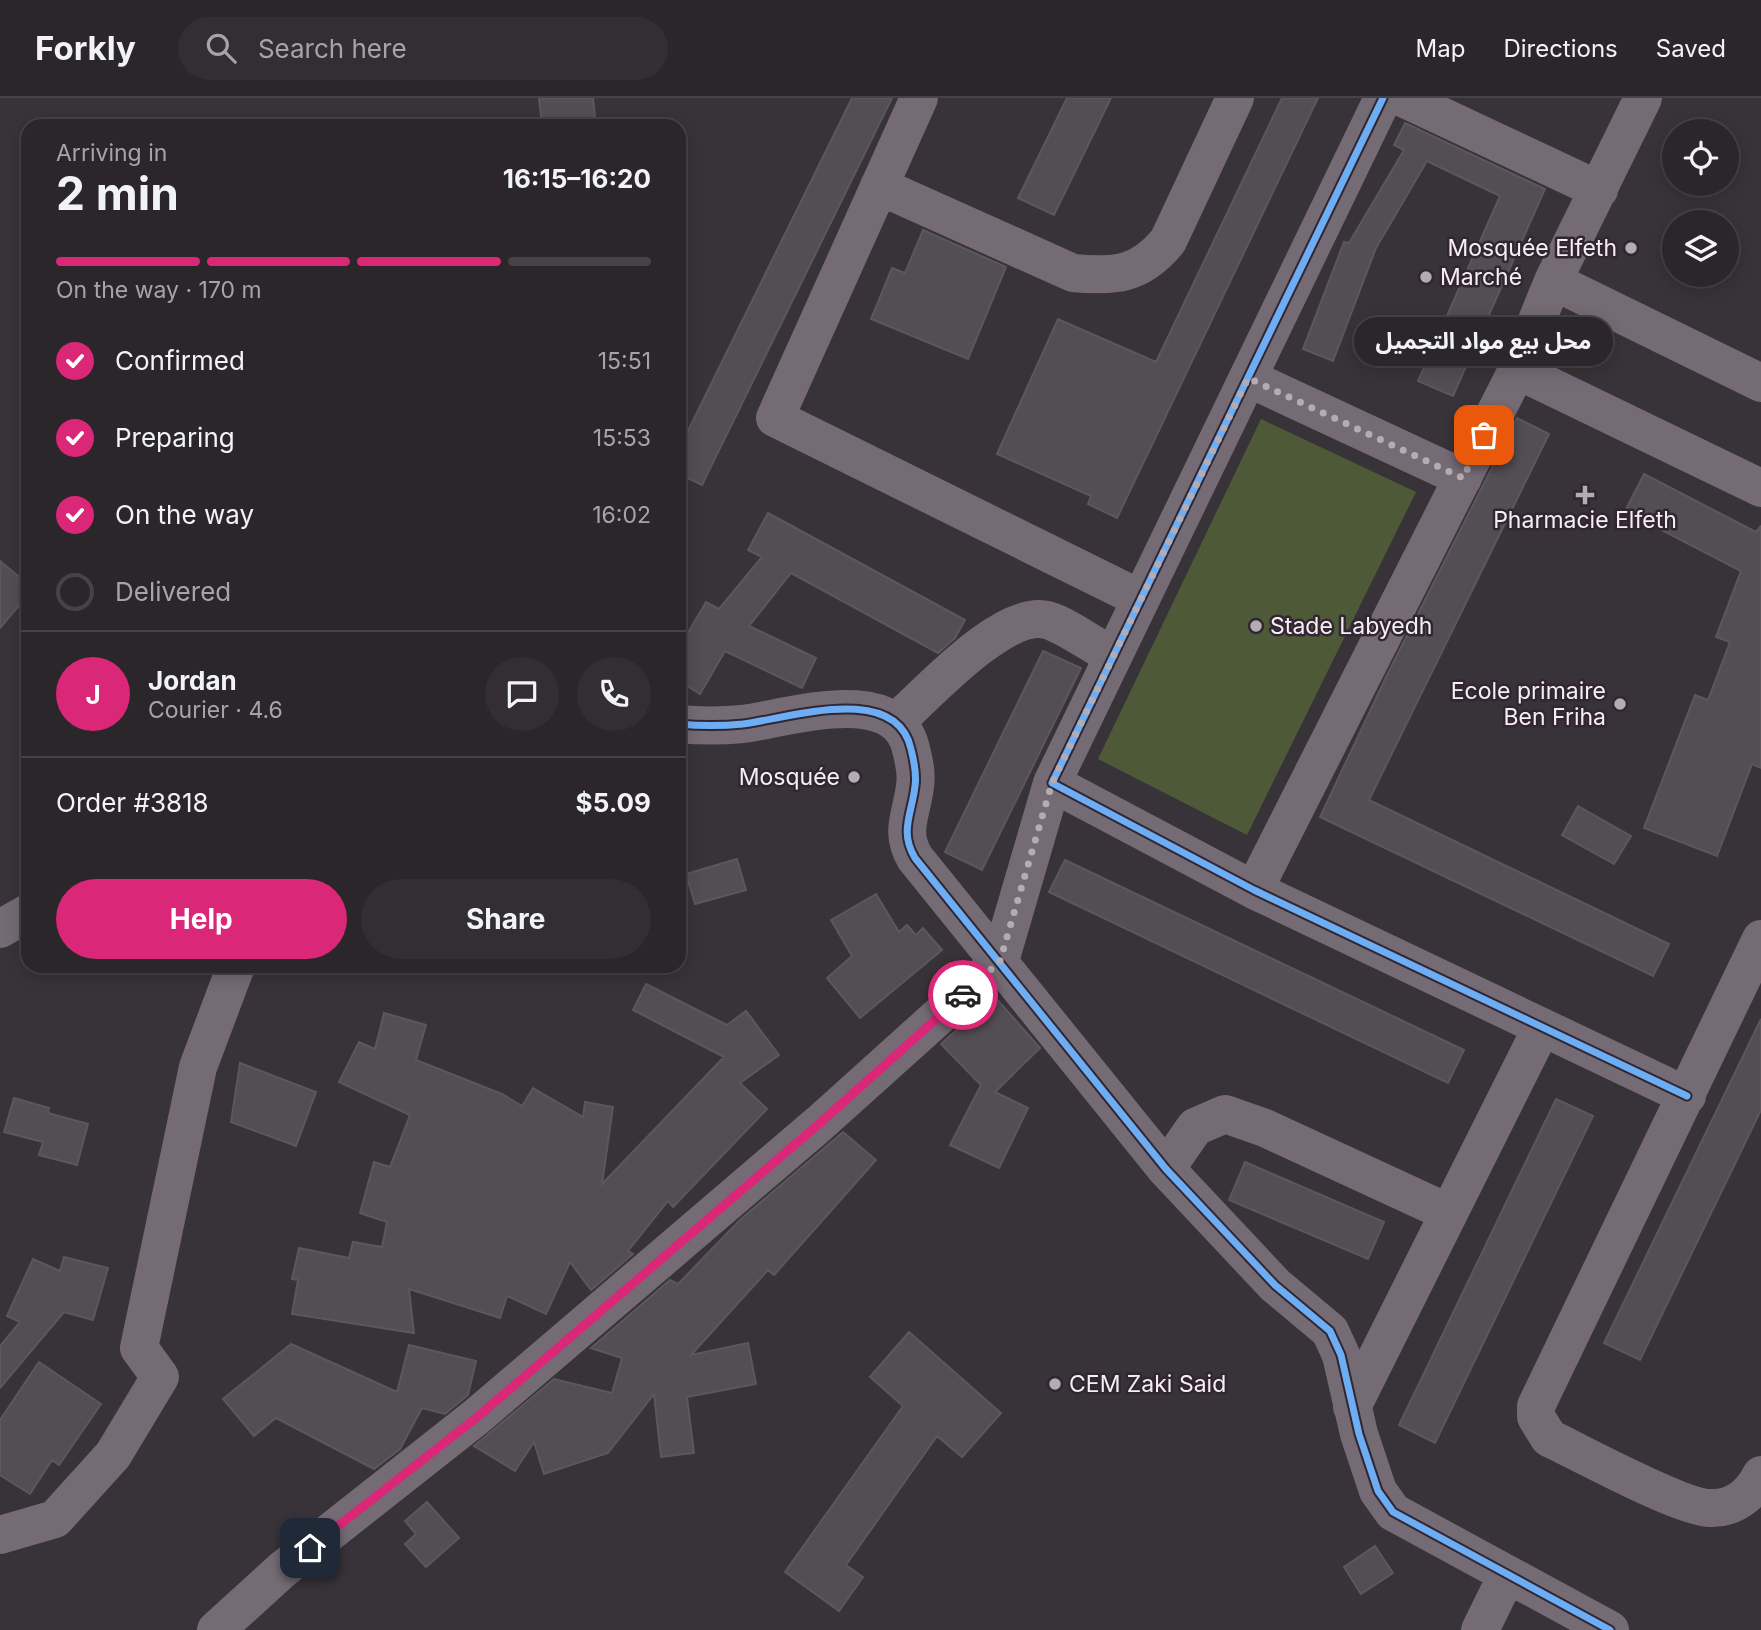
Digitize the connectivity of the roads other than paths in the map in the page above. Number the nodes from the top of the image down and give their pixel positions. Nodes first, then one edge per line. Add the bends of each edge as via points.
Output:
1 (919, 98) edge
2 (1236, 98) edge
3 (1383, 98) edge
4 (1403, 98) edge
5 (1643, 98) edge
6 (879, 187) junction
7 (1599, 190) junction
8 (1553, 281) junction
9 (1517, 370) junction
10 (1248, 378) junction
11 (1761, 383) edge
12 (1463, 478) junction
13 (1761, 488) edge
14 (1141, 599) junction
15 (1113, 656) junction
16 (896, 722) junction
17 (686, 725) edge
18 (1052, 783) junction
19 (1254, 890) junction
20 (21, 917) edge
21 (0, 929) edge
22 (1761, 939) edge
23 (1000, 961) junction
24 (233, 973) edge
25 (1542, 1027) junction
26 (1687, 1096) junction
27 (1166, 1169) junction
28 (1449, 1213) junction
29 (1352, 1407) junction
30 (1761, 1475) edge
31 (0, 1535) edge
32 (1507, 1575) junction
33 (216, 1630) edge
34 (1480, 1630) edge
35 (1611, 1630) edge

1 - 6 street
2 - 6 street via 1168,242 1153,259 1130,271 1101,276 1073,273
3 - 10 street
4 - 7 street
5 - 7 street
6 - 14 street via 775,418
7 - 8 street
8 - 9 street
8 - 11 street
9 - 12 street
9 - 13 street
10 - 12 street
10 - 14 street
12 - 19 street
14 - 15 street
15 - 16 street via 1047,620 1021,621 996,633
15 - 18 street
16 - 17 street via 849,708 742,724
16 - 23 street via 909,738 915,764 908,846
18 - 19 street
18 - 23 street
19 - 25 street
20 - 21 street
22 - 26 street
23 - 27 street
23 - 33 street via 820,1123 476,1418 282,1570
24 - 31 street via 198,1067 139,1348 160,1377 113,1455 55,1519
25 - 26 street
25 - 28 street
26 - 30 street via 1539,1395 1536,1417 1549,1437 1697,1507 1728,1506 1754,1488
27 - 28 street via 1195,1127 1225,1114
27 - 29 street via 1275,1285 1330,1332 1348,1377
28 - 29 street
29 - 32 street via 1378,1491 1393,1512
32 - 34 street
32 - 35 street

